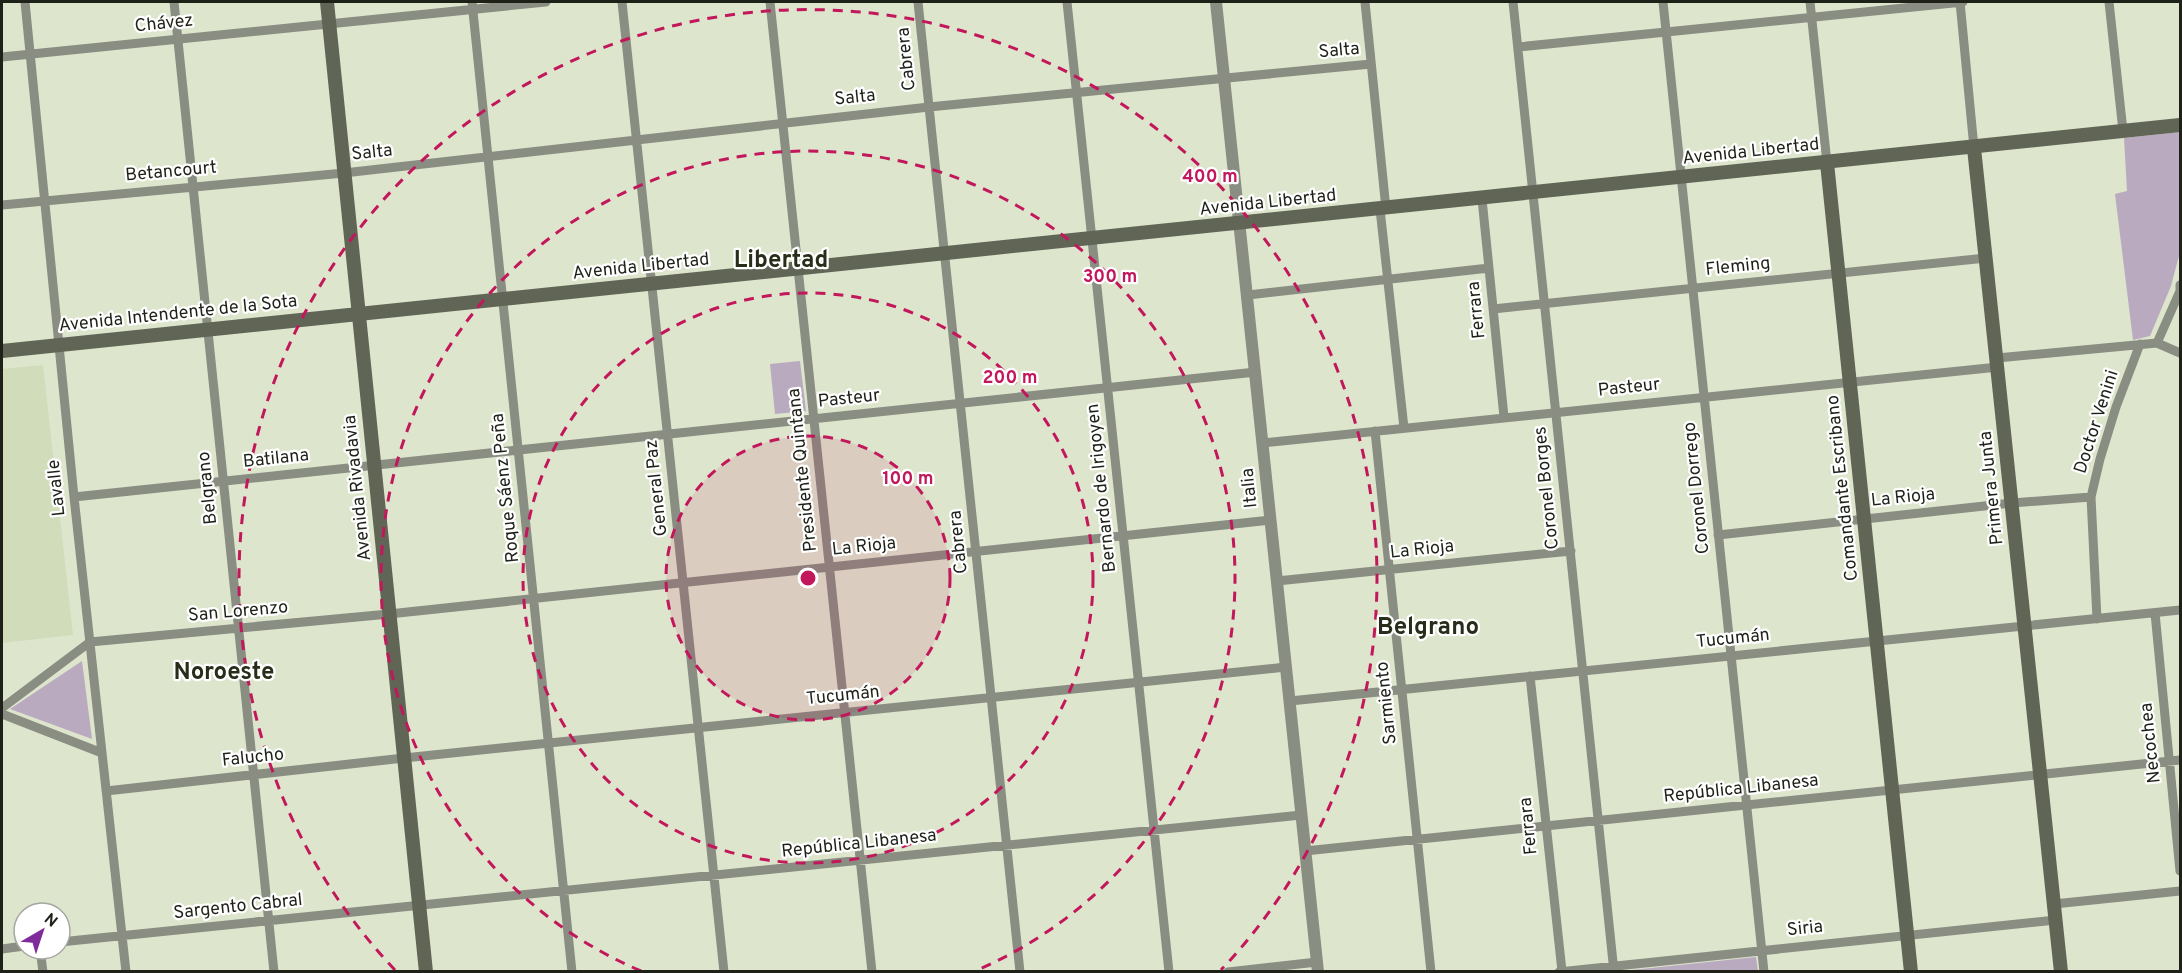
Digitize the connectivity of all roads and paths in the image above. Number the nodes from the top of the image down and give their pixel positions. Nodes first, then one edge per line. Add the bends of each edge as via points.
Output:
1 (25, 2) edge
2 (174, 2) edge
3 (327, 2) edge
4 (546, 2) edge
5 (622, 2) edge
6 (770, 2) edge
7 (918, 2) edge
8 (1067, 2) edge
9 (1216, 2) edge
10 (1365, 2) edge
11 (1513, 2) edge
12 (1663, 2) edge
13 (1810, 2) edge
14 (1961, 2) edge
15 (2109, 2) edge
16 (472, 5) edge
17 (1812, 17) junction
18 (329, 24) junction
19 (1666, 32) junction
20 (178, 39) junction
21 (1518, 47) junction
22 (30, 54) junction
23 (2, 57) edge
24 (1371, 64) junction
25 (1224, 78) junction
26 (1077, 93) junction
27 (929, 106) junction
28 (783, 123) junction
29 (2181, 125) edge
30 (2123, 131) junction
31 (636, 140) junction
32 (1974, 148) junction
33 (488, 156) junction
34 (1827, 163) junction
35 (344, 173) junction
36 (1681, 177) junction
37 (193, 187) junction
38 (1533, 194) junction
39 (1482, 199) junction
40 (45, 201) junction
41 (2, 205) edge
42 (1383, 209) junction
43 (1240, 224) junction
44 (1092, 239) junction
45 (946, 254) junction
46 (1986, 258) junction
47 (1489, 268) junction
48 (799, 269) junction
49 (1839, 273) junction
50 (1387, 279) junction
51 (652, 284) junction
52 (2181, 285) edge
53 (1692, 288) junction
54 (1248, 295) junction
55 (502, 298) junction
56 (1544, 304) junction
57 (1493, 309) junction
58 (358, 313) junction
59 (208, 329) junction
60 (2157, 343) junction
61 (59, 345) junction
62 (2140, 345) junction
63 (2, 351) edge
64 (2181, 353) edge
65 (1997, 363) junction
66 (1256, 372) junction
67 (1850, 382) junction
68 (1108, 388) junction
69 (1704, 397) junction
70 (961, 404) junction
71 (1556, 412) junction
72 (1504, 417) junction
73 (814, 419) junction
74 (1404, 428) junction
75 (1375, 431) junction
76 (668, 435) junction
77 (1263, 443) junction
78 (518, 451) junction
79 (374, 466) junction
80 (224, 481) junction
81 (74, 497) junction
82 (2091, 497) junction
83 (2012, 503) junction
84 (1864, 519) junction
85 (1271, 520) junction
86 (1124, 536) junction
87 (1718, 536) junction
88 (976, 551) junction
89 (1571, 551) junction
90 (830, 567) junction
91 (1390, 570) junction
92 (1277, 581) junction
93 (683, 582) junction
94 (534, 598) junction
95 (2181, 610) edge
96 (2155, 613) junction
97 (389, 614) junction
98 (2097, 619) junction
99 (2025, 626) junction
100 (239, 628) junction
101 (1877, 641) junction
102 (90, 642) junction
103 (1731, 656) junction
104 (1286, 667) junction
105 (1584, 671) junction
106 (1530, 676) junction
107 (1139, 682) junction
108 (1402, 690) junction
109 (992, 698) junction
110 (1290, 701) junction
111 (2, 708) edge
112 (845, 713) junction
113 (2, 714) edge
114 (699, 728) junction
115 (549, 743) junction
116 (102, 753) junction
117 (404, 758) junction
118 (2181, 759) edge
119 (2170, 761) junction
120 (2040, 774) junction
121 (254, 775) junction
122 (1893, 789) junction
123 (106, 791) junction
124 (1747, 805) junction
125 (1301, 815) junction
126 (1599, 820) junction
127 (1546, 826) junction
128 (1154, 830) junction
129 (1418, 839) junction
130 (1007, 845) junction
131 (1305, 850) junction
132 (860, 860) junction
133 (2181, 871) edge
134 (714, 875) junction
135 (564, 890) junction
136 (2181, 891) edge
137 (2054, 904) junction
138 (419, 905) junction
139 (2056, 920) junction
140 (269, 921) junction
141 (1907, 935) junction
142 (122, 936) junction
143 (72, 941) edge
144 (1762, 950) junction
145 (1317, 967) edge
146 (1614, 969) edge
147 (1560, 971) edge
148 (126, 972) edge
149 (274, 972) edge
150 (426, 972) edge
151 (572, 972) edge
152 (724, 972) edge
153 (872, 972) edge
154 (1020, 972) edge
155 (1169, 972) edge
156 (1228, 972) edge
157 (1431, 972) edge
158 (1764, 972) edge
159 (1911, 972) edge
160 (2061, 972) edge

1 - 22 street, Lavalle
2 - 20 street, Belgrano
3 - 18 main road, Avenida Rivadavia
4 - 16 street, Chávez
5 - 31 street, General Paz
6 - 28 street, Presidente Quintana
7 - 27 street, Cabrera
8 - 26 street, Bernardo de Irigoyen
9 - 25 street, Italia
10 - 24 street
11 - 21 street, Coronel Borges
12 - 19 street, Coronel Dorrego
13 - 17 street, Comandante Escribano
14 - 17 street
14 - 32 street, Primera Junta
15 - 30 street
16 - 18 street, Chávez
16 - 33 street, Roque Sáenz Peña
17 - 19 street
17 - 34 street, Comandante Escribano
18 - 20 street, Chávez
18 - 35 main road, Avenida Rivadavia
19 - 21 street
19 - 36 street, Coronel Dorrego
20 - 22 street, Chávez
20 - 37 street, Belgrano
21 - 38 street, Coronel Borges
22 - 23 street, Chávez
22 - 40 street, Lavalle
24 - 25 street, Salta
24 - 42 street
25 - 26 street, Salta
25 - 43 street, Italia
26 - 27 street, Salta
26 - 44 street, Bernardo de Irigoyen
27 - 28 street, Salta
27 - 45 street, Cabrera
28 - 31 street, Salta
28 - 48 street, Presidente Quintana
29 - 30 main road, Avenida Libertad
30 - 32 main road, Avenida Libertad
31 - 33 street, Salta
31 - 51 street, General Paz
32 - 34 main road, Avenida Libertad
32 - 46 main road, Primera Junta
33 - 35 street, Salta
33 - 55 street, Roque Sáenz Peña
34 - 36 main road, Avenida Libertad
34 - 49 main road, Comandante Escribano
35 - 37 street, Betancourt
35 - 58 main road, Avenida Rivadavia
36 - 38 main road, Avenida Libertad
36 - 53 street, Coronel Dorrego
37 - 40 street, Betancourt
37 - 59 street, Belgrano
38 - 39 main road, Avenida Libertad
38 - 56 street, Coronel Borges
39 - 42 main road, Avenida Libertad
39 - 47 street, Ferrara
40 - 41 street, Betancourt
40 - 61 street, Lavalle
42 - 43 main road, Avenida Libertad
42 - 50 street
43 - 44 main road, Avenida Libertad
43 - 54 street, Italia
44 - 45 main road, Avenida Libertad
44 - 68 street, Bernardo de Irigoyen
45 - 48 main road, Avenida Libertad
45 - 70 street, Cabrera
46 - 49 street, Fleming
46 - 65 main road, Primera Junta
47 - 50 street
47 - 57 street, Ferrara
48 - 51 main road, Avenida Libertad
48 - 73 street, Presidente Quintana
49 - 53 street, Fleming
49 - 67 main road, Comandante Escribano
50 - 54 street
50 - 74 street
51 - 55 main road, Avenida Libertad
51 - 76 street, General Paz
52 - 60 street
53 - 56 street, Fleming
53 - 69 street, Coronel Dorrego
54 - 66 street, Italia
55 - 58 main road, Avenida Libertad
55 - 78 street, Roque Sáenz Peña
56 - 57 street, Fleming
56 - 71 street, Coronel Borges
57 - 72 street, Ferrara
58 - 59 main road, Avenida Intendente de la Sota
58 - 79 main road, Avenida Rivadavia
59 - 61 main road, Avenida Intendente de la Sota
59 - 80 street, Belgrano
60 - 62 street, Pasteur
60 - 64 street
61 - 63 main road, Avenida Intendente de la Sota
61 - 81 street, Lavalle
62 - 65 street, Pasteur
62 - 82 street, Doctor Venini via 2116,407
65 - 67 street, Pasteur
65 - 83 main road, Primera Junta
66 - 68 street, Pasteur
66 - 77 street, Italia
67 - 69 street, Pasteur
67 - 84 main road, Comandante Escribano
68 - 70 street, Pasteur
68 - 86 street, Bernardo de Irigoyen
69 - 71 street, Pasteur
69 - 87 street, Coronel Dorrego
70 - 73 street, Pasteur
70 - 88 street, Cabrera
71 - 72 street, Pasteur
71 - 89 street, Coronel Borges
72 - 74 street, Pasteur
73 - 76 street, Pasteur
73 - 90 street, Presidente Quintana
74 - 75 street, Pasteur
75 - 77 street, Pasteur
75 - 91 street, Sarmiento
76 - 78 street, Pasteur
76 - 93 street, General Paz
77 - 85 street, Italia
78 - 79 street, Pasteur
78 - 94 street, Roque Sáenz Peña
79 - 80 street, Batilana
79 - 97 main road, Avenida Rivadavia
80 - 81 street, Batilana
80 - 100 street, Belgrano
81 - 102 street, Lavalle
82 - 83 street, La Rioja
82 - 98 street, Doctor Venini
83 - 84 street, La Rioja
83 - 99 main road, Primera Junta
84 - 87 street, La Rioja
84 - 101 main road, Comandante Escribano
85 - 86 street, La Rioja
85 - 92 street, Italia
86 - 88 street, La Rioja
86 - 107 street, Bernardo de Irigoyen
87 - 103 street, Coronel Dorrego
88 - 90 street, La Rioja
88 - 109 street, Cabrera
89 - 91 street, La Rioja
89 - 105 street, Coronel Borges
90 - 93 street, La Rioja
90 - 112 street, Presidente Quintana
91 - 92 street, La Rioja
91 - 108 street, Sarmiento
92 - 104 street, Italia
93 - 94 street, La Rioja
93 - 114 street, General Paz
94 - 97 street, La Rioja
94 - 115 street, Roque Sáenz Peña
95 - 96 street, Tucumán
96 - 98 street, Tucumán
96 - 119 street, Necochea
97 - 100 street, San Lorenzo
97 - 117 main road, Avenida Rivadavia
98 - 99 street, Tucumán
99 - 101 street, Tucumán
99 - 120 main road, Primera Junta
100 - 102 street, San Lorenzo
100 - 121 street, Belgrano
101 - 103 street, Tucumán
101 - 122 main road, Comandante Escribano
102 - 111 street
102 - 116 street, Lavalle
103 - 105 street, Tucumán
103 - 124 street, Coronel Dorrego
104 - 107 street, Tucumán
104 - 110 street, Italia
105 - 106 street, Tucumán
105 - 126 street, Coronel Borges
106 - 108 street, Tucumán
106 - 127 street, Ferrara
107 - 109 street, Tucumán
107 - 128 street, Bernardo de Irigoyen
108 - 110 street, Tucumán
108 - 129 street, Sarmiento
109 - 112 street, Tucumán
109 - 130 street, Cabrera
110 - 125 street, Italia
112 - 114 street, Tucumán
112 - 132 street, Presidente Quintana
113 - 116 street
114 - 115 street, Tucumán
114 - 134 street, General Paz
115 - 117 street, Tucumán
115 - 135 street, Roque Sáenz Peña
116 - 123 street, Lavalle
117 - 121 street, Falucho
117 - 138 main road, Avenida Rivadavia
118 - 119 street, República Libanesa
119 - 120 street, República Libanesa
119 - 133 street, Necochea
120 - 122 street, República Libanesa
120 - 137 main road, Primera Junta
121 - 123 street, Falucho
121 - 140 street, Belgrano
122 - 124 street, República Libanesa
122 - 141 main road, Comandante Escribano
123 - 142 street, Lavalle
124 - 126 street, República Libanesa
124 - 144 street, Coronel Dorrego
125 - 128 street, República Libanesa
125 - 131 street, Italia
126 - 127 street, República Libanesa
126 - 146 street, Coronel Borges
127 - 129 street, República Libanesa
127 - 147 street, Ferrara
128 - 130 street, República Libanesa
128 - 155 street, Bernardo de Irigoyen
129 - 131 street, República Libanesa
129 - 157 street, Sarmiento
130 - 132 street, República Libanesa
130 - 154 street, Cabrera
131 - 145 street, Italia
132 - 134 street, República Libanesa
132 - 153 street, Presidente Quintana
134 - 135 street, República Libanesa
134 - 152 street, General Paz
135 - 138 street, República Libanesa
135 - 151 street, Roque Sáenz Peña
136 - 137 street
137 - 139 main road, Primera Junta
138 - 140 street, Sargento Cabral
138 - 150 main road, Avenida Rivadavia
139 - 141 street, Siria
139 - 160 main road, Primera Junta
140 - 142 street, Sargento Cabral
140 - 149 street, Belgrano
141 - 144 street, Siria
141 - 159 main road, Comandante Escribano
142 - 143 street, Sargento Cabral
142 - 148 street, Lavalle
144 - 146 street, Siria
144 - 158 street, Coronel Dorrego
145 - 156 street
146 - 147 street, Siria

